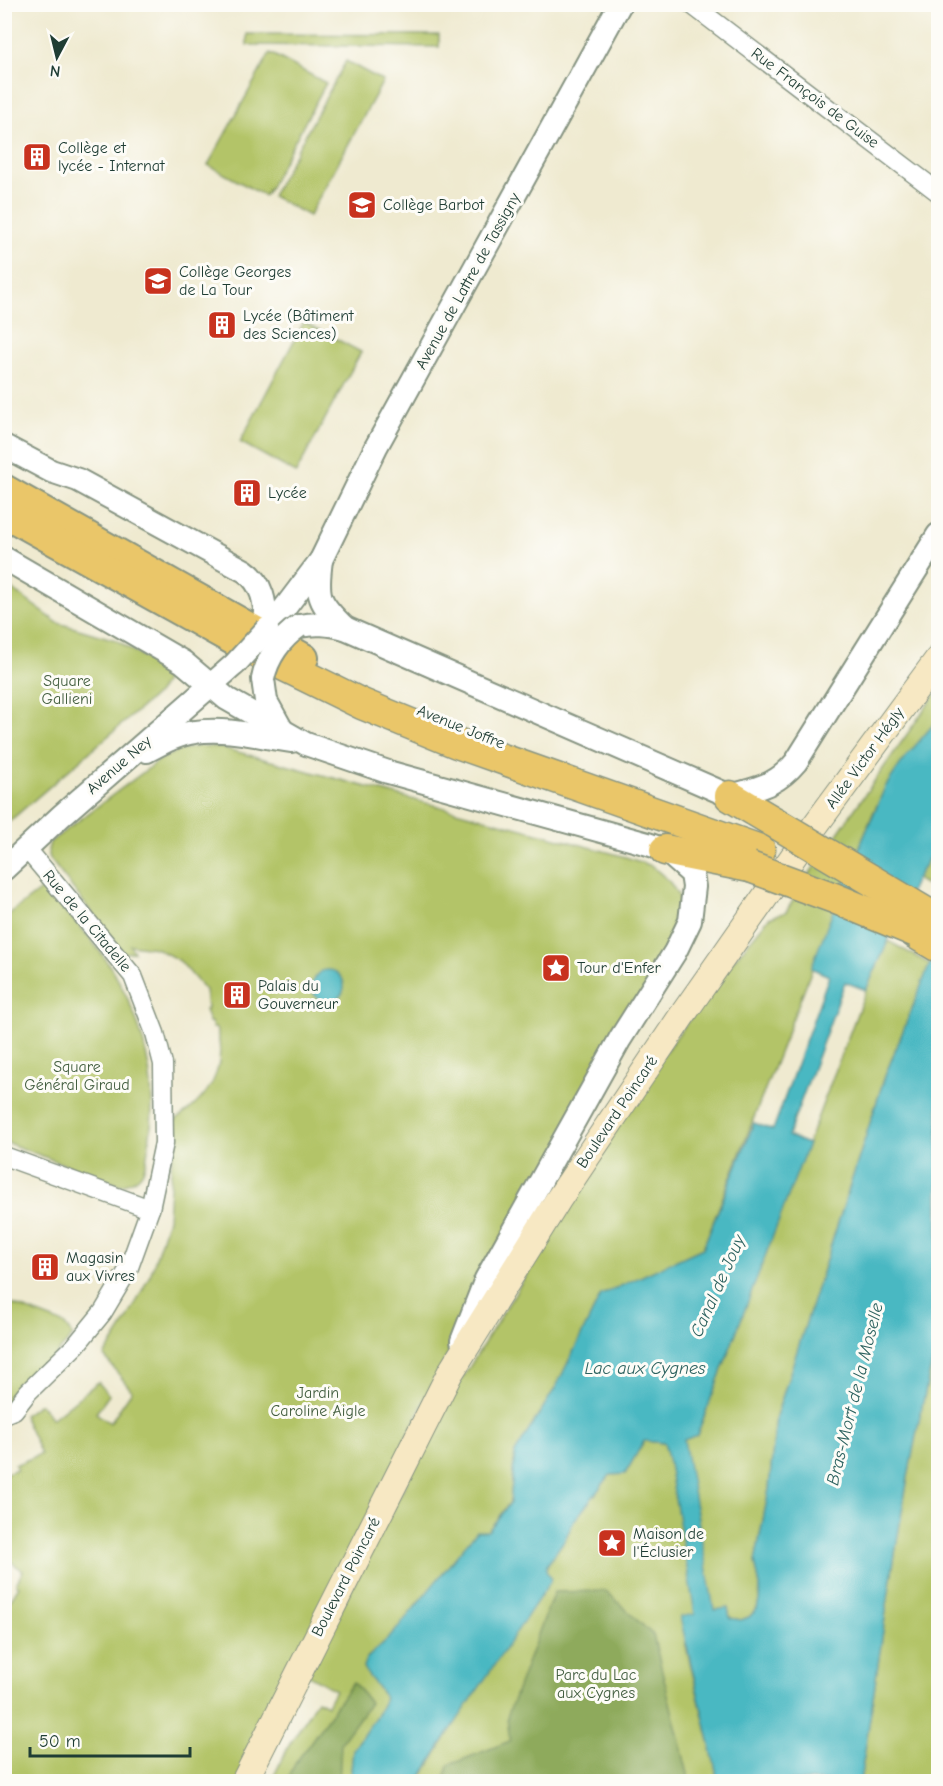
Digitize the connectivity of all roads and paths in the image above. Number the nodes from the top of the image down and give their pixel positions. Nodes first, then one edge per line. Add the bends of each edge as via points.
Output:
1 (620, 4) edge
2 (691, 4) edge
3 (939, 192) edge
4 (4, 446) edge
5 (4, 489) edge
6 (4, 513) edge
7 (939, 535) edge
8 (4, 558) edge
9 (321, 560) junction
10 (345, 628) junction
11 (259, 633) junction
12 (304, 658) joint
13 (939, 659) edge
14 (211, 685) junction
15 (283, 731) junction
16 (306, 744) junction
17 (112, 771) junction
18 (730, 796) junction
19 (762, 845) junction
20 (26, 848) junction
21 (665, 850) junction
22 (792, 857) joint
23 (4, 869) edge
24 (933, 929) edge
25 (4, 1156) edge
26 (150, 1209) junction
27 (450, 1373) junction
28 (4, 1414) edge
29 (244, 1782) edge

1 - 9 street, Avenue de Lattre de Tassigny via 376,447
2 - 3 street, Rue François de Guise
4 - 11 street via 51,471 78,480 252,575 264,597
5 - 12 main road, Avenue Joffre
6 - 11 main road, Avenue Joffre
7 - 18 street via 796,762 767,786
8 - 14 street via 183,662
9 - 10 street via 320,599
9 - 11 street, Avenue Ney
10 - 15 street, bridge via 327,623 307,625 286,637 267,662 263,680 266,701
10 - 18 street
11 - 14 street, Avenue Ney
11 - 19 highway, Avenue Joffre via 362,704 457,744
12 - 19 highway, Avenue Joffre via 469,732
13 - 22 main road, Allée Victor Hégly
14 - 15 street via 227,699
14 - 17 street, Avenue Ney
15 - 16 street
16 - 17 street via 228,732 194,732 172,738
16 - 21 street via 388,772
17 - 20 street, Avenue Ney
18 - 19 highway
19 - 21 highway
19 - 24 highway, bridge
19 - 24 highway, bridge via 834,898
20 - 23 street, Avenue Ney
20 - 26 street, Rue de la Citadelle via 133,976 148,1013 163,1064 165,1096 164,1143
21 - 27 street, Boulevard Poincaré via 692,874 690,921 486,1279
22 - 27 main road, Boulevard Poincaré via 595,1145
25 - 26 street
26 - 28 street, Rue de la Citadelle via 128,1270 103,1312 14,1410
27 - 29 main road, Boulevard Poincaré

